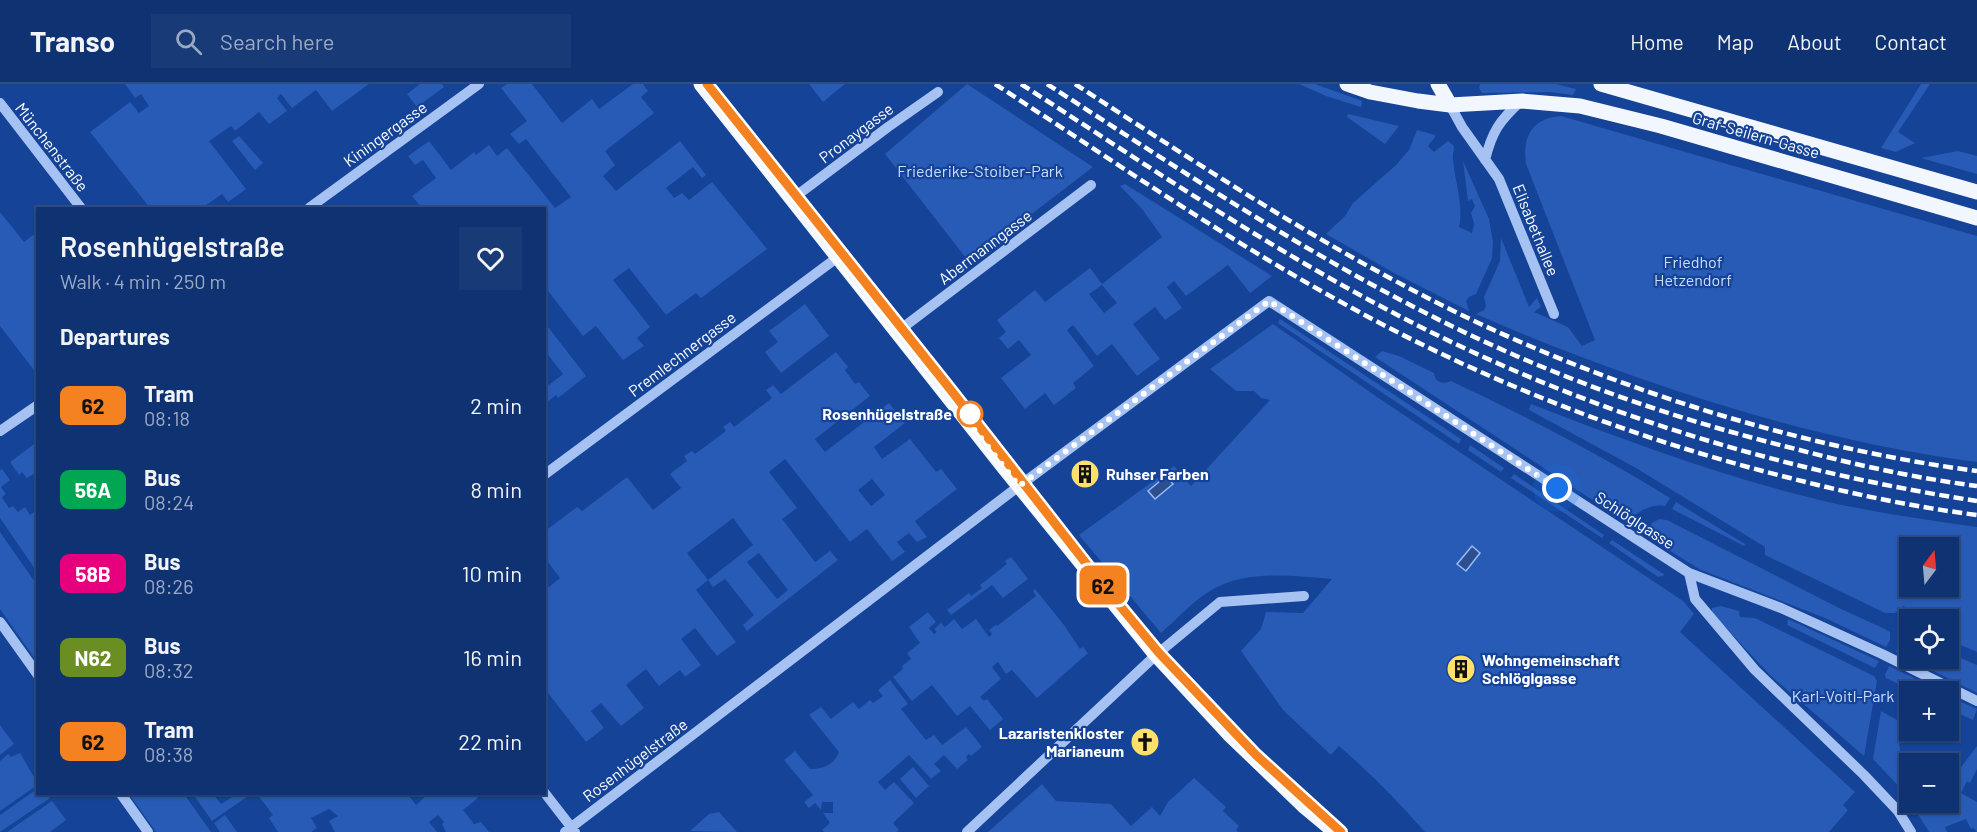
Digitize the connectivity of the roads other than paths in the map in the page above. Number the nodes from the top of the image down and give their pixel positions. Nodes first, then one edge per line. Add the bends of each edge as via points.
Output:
1 (479, 84) edge
2 (701, 84) edge
3 (1347, 84) edge
4 (1438, 84) edge
5 (1601, 84) edge
6 (938, 92) dead end
7 (1522, 100) junction
8 (0, 103) edge
9 (1450, 105) junction
10 (1485, 160) junction
11 (1091, 185) dead end
12 (1977, 192) edge
13 (792, 199) junction
14 (80, 207) edge
15 (310, 207) edge
16 (1977, 218) edge
17 (838, 257) junction
18 (1269, 301) joint
19 (1554, 314) dead end
20 (897, 332) junction
21 (36, 406) edge
22 (0, 431) edge
23 (546, 475) edge
24 (1019, 486) junction
25 (1689, 573) junction
26 (1304, 596) dead end
27 (0, 622) edge
28 (1156, 655) junction
29 (36, 672) edge
30 (1977, 701) edge
31 (122, 795) edge
32 (546, 795) edge
33 (571, 830) edge
34 (148, 832) edge
35 (967, 832) edge
36 (1335, 832) edge
37 (1911, 832) edge

1 - 15 street, Kiningergasse
2 - 13 main road
3 - 9 main road, Graf-Seilern-Gasse via 1380,94
4 - 9 main road
5 - 12 main road, Graf-Seilern-Gasse
6 - 13 street, Pronaygasse
7 - 9 main road, Graf-Seilern-Gasse
7 - 10 street via 1491,137
7 - 16 main road, Graf-Seilern-Gasse via 1580,106 1649,123
8 - 14 street, Münchenstraße
9 - 10 street
10 - 19 street, Elisabethallee via 1499,179
11 - 20 street, Abermanngasse
13 - 17 main road
17 - 20 main road
17 - 23 street, Premlechnergasse
18 - 24 street, Rosenhügelstraße
18 - 25 street, Schlöglgasse
20 - 24 main road
21 - 22 street
24 - 28 main road
24 - 33 street, Rosenhügelstraße
25 - 30 street, Schlöglgasse via 1791,613
25 - 37 street via 1695,599 1748,661 1898,811
26 - 28 street via 1220,602
27 - 29 street
28 - 35 street
28 - 36 main road via 1229,734
31 - 34 street
32 - 33 street

